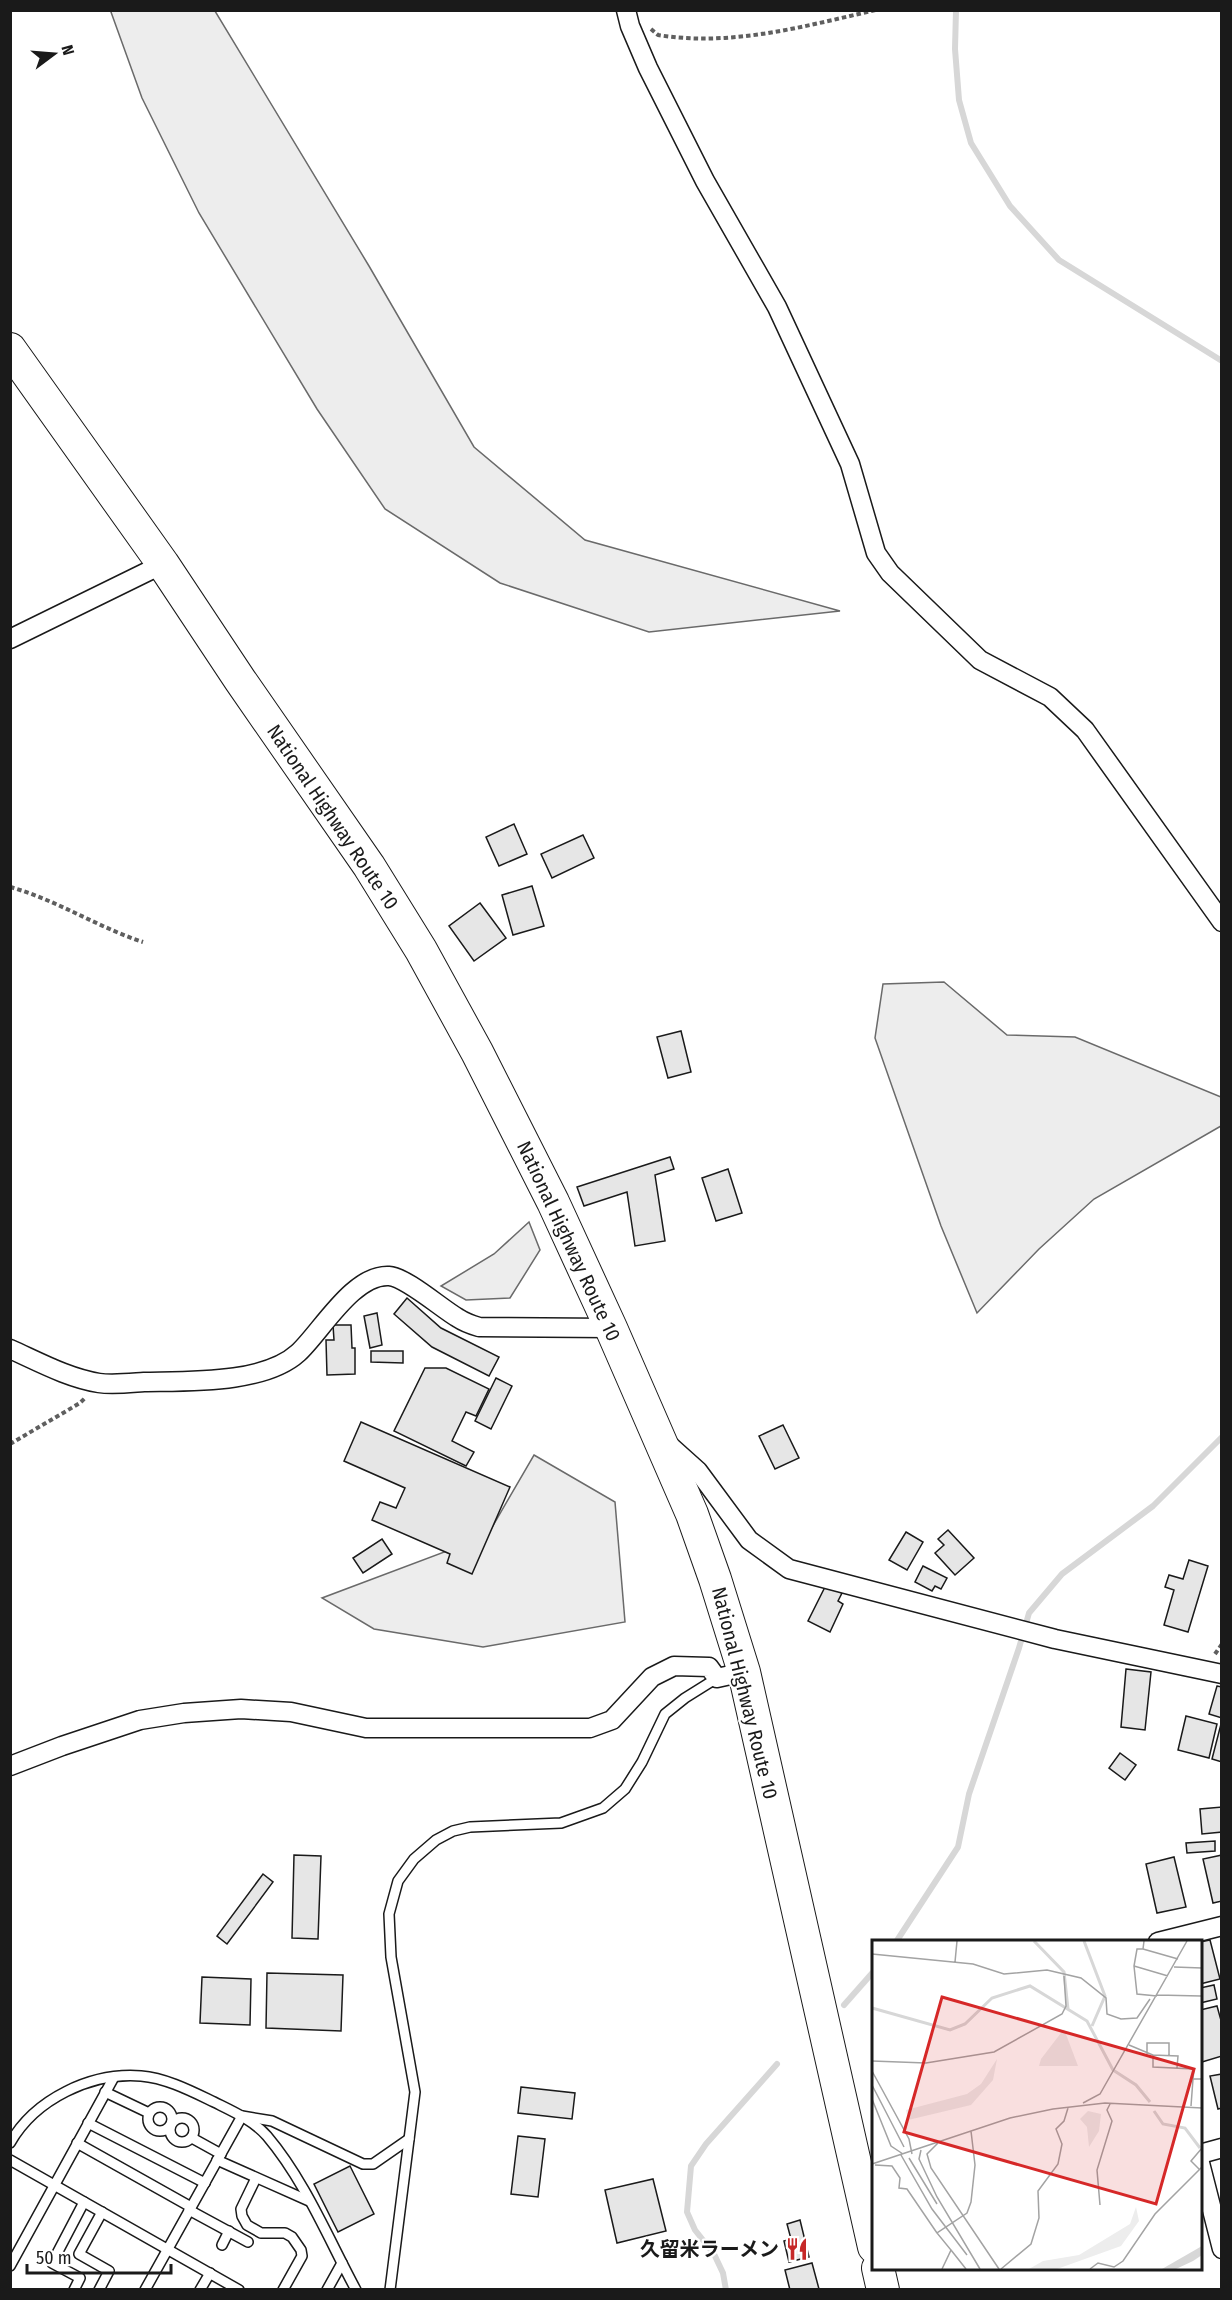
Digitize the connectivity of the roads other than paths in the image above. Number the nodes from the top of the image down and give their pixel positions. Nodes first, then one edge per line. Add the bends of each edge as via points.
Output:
1 (626, 10) edge
2 (10, 349) edge
3 (163, 564) junction
4 (10, 639) edge
5 (1221, 922) edge
6 (611, 1328) junction
7 (10, 1349) edge
8 (659, 1436) junction
9 (1221, 1674) edge
10 (730, 1675) junction
11 (10, 1766) edge
12 (1221, 1926) edge
13 (1162, 1940) edge
14 (114, 2077) junction
15 (105, 2092) junction
16 (149, 2114) junction
17 (242, 2116) junction
18 (88, 2123) junction
19 (171, 2125) junction
20 (192, 2138) junction
21 (409, 2139) junction
22 (10, 2143) edge
23 (77, 2143) junction
24 (1221, 2148) edge
25 (1202, 2153) edge
26 (219, 2157) junction
27 (10, 2160) edge
28 (1202, 2171) edge
29 (256, 2178) junction
30 (205, 2182) junction
31 (55, 2185) junction
32 (84, 2202) junction
33 (309, 2202) junction
34 (190, 2208) junction
35 (102, 2212) junction
36 (229, 2231) junction
37 (248, 2242) dead end
38 (872, 2243) edge
39 (222, 2245) dead end
40 (168, 2249) junction
41 (1221, 2249) edge
42 (342, 2263) junction
43 (10, 2266) edge
44 (878, 2270) edge
45 (210, 2273) junction
46 (227, 2287) edge
47 (74, 2289) edge
48 (99, 2289) edge
49 (145, 2289) edge
50 (200, 2289) edge
51 (239, 2289) edge
52 (283, 2289) edge
53 (327, 2289) edge
54 (356, 2289) edge
55 (390, 2289) edge
56 (883, 2289) edge

1 - 5 street via 648,68 705,182 777,307 850,464 876,553 890,573 980,660 1050,697 1085,730
2 - 3 highway, National Highway Route 10
3 - 4 street
3 - 6 highway, National Highway Route 10 via 369,866 421,950 553,1202
6 - 7 street via 479,1328 460,1320 404,1281 389,1276 373,1280 348,1295 297,1354 280,1365 243,1377 101,1384 73,1377
6 - 8 highway, National Highway Route 10
8 - 9 street via 698,1471 749,1540 789,1569 1055,1639
8 - 10 highway, National Highway Route 10 via 700,1536
10 - 11 street via 709,1667 675,1666 652,1677 612,1720 590,1728 366,1728 291,1712 184,1713 140,1720
10 - 21 lane via 685,1698 665,1714 625,1789 603,1808 561,1823 453,1831 414,1859 398,1881 389,1914 391,1957 415,2092
10 - 38 highway, National Highway Route 10
12 - 13 street
14 - 15 lane
14 - 17 lane via 142,2076 165,2081
14 - 22 lane via 85,2083 59,2096 20,2125
15 - 16 lane
15 - 18 lane
16 - 19 lane via 153,2130 163,2131
16 - 19 lane via 154,2108 164,2108 171,2115
17 - 21 lane via 272,2121 363,2164 373,2164
17 - 26 lane
17 - 33 lane via 265,2134 289,2165
18 - 23 lane
18 - 30 lane
19 - 20 lane via 174,2139 183,2142
19 - 20 lane via 179,2118 189,2120 194,2128
20 - 26 lane
21 - 55 lane
23 - 31 lane
23 - 34 lane
24 - 25 street
26 - 29 lane
26 - 30 lane
27 - 31 lane
28 - 41 street
29 - 33 lane
29 - 52 lane via 241,2209 247,2225 261,2233 285,2233 301,2250 302,2256
30 - 34 lane
31 - 32 lane
31 - 43 lane
32 - 35 lane
32 - 47 lane via 52,2263 80,2278
33 - 42 lane
34 - 36 lane
34 - 40 lane
35 - 40 lane
35 - 48 lane via 79,2254 109,2271
36 - 37 lane
36 - 39 lane
40 - 45 lane
40 - 49 lane
42 - 53 lane
42 - 54 lane
44 - 56 highway
45 - 46 lane
45 - 50 lane
46 - 51 lane

